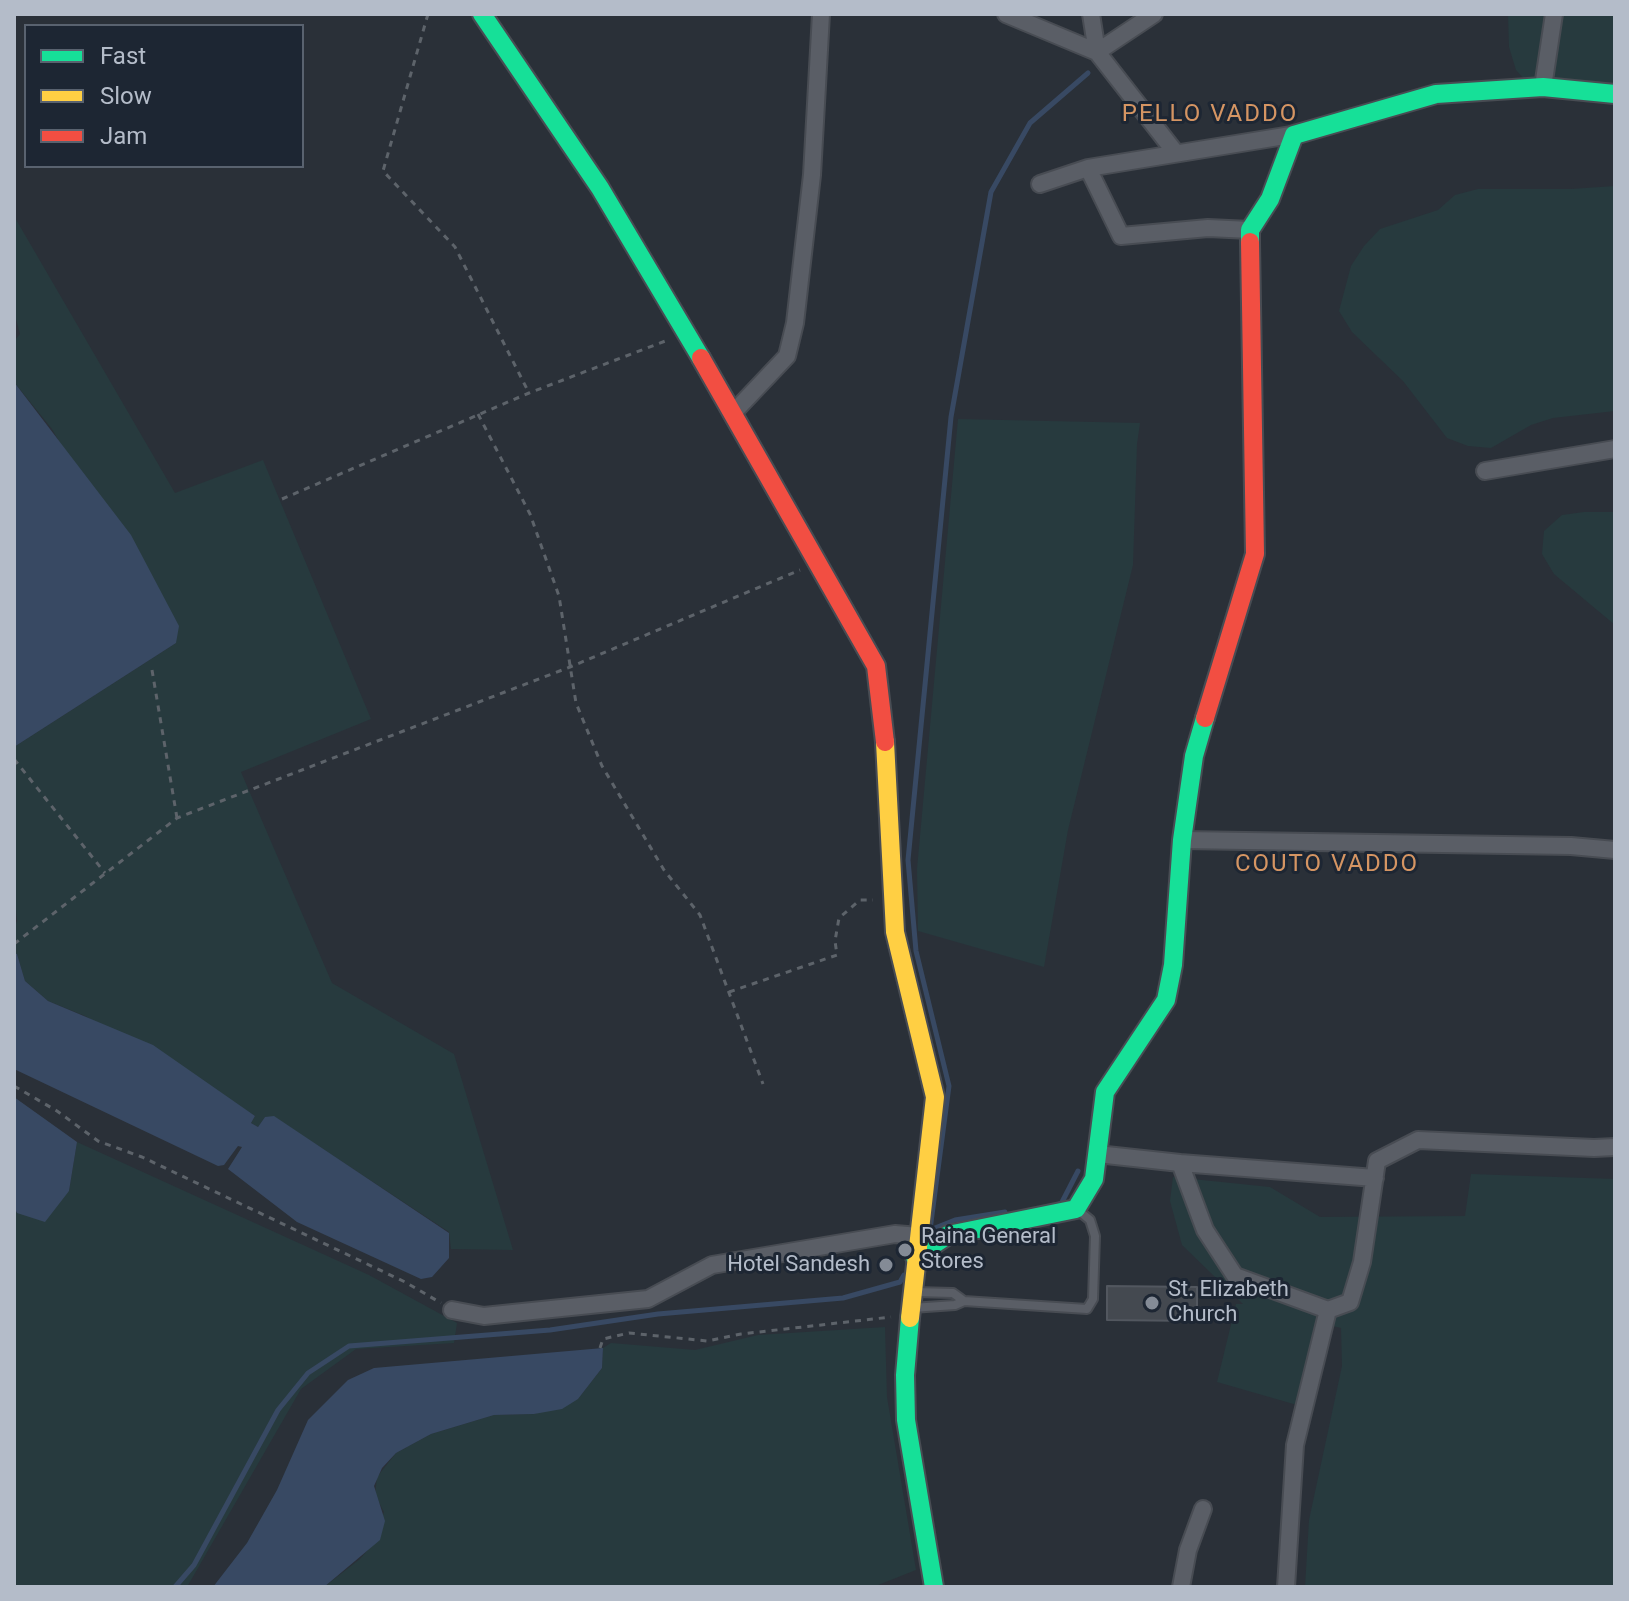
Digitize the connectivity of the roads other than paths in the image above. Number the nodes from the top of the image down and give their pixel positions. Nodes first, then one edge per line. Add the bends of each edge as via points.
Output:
1 (482, 14) edge
2 (821, 14) edge
3 (1006, 14) edge
4 (1091, 14) edge
5 (1154, 14) edge
6 (1554, 14) edge
7 (1097, 52) junction
8 (1543, 87) junction
9 (1615, 94) edge
10 (1297, 134) junction
11 (1175, 152) junction
12 (1088, 168) junction
13 (1040, 184) dead end
14 (1250, 230) junction
15 (734, 412) junction
16 (1615, 449) edge
17 (1485, 471) dead end
18 (1182, 840) junction
19 (1615, 850) edge
20 (1615, 1147) edge
21 (1097, 1154) junction
22 (1180, 1163) junction
23 (1375, 1178) junction
24 (1076, 1209) junction
25 (917, 1247) junction
26 (964, 1301) junction
27 (911, 1305) junction
28 (452, 1310) road end
29 (1328, 1310) junction
30 (1203, 1509) dead end
31 (934, 1587) edge
32 (1181, 1587) edge
33 (1286, 1587) edge

1 - 15 street via 600,188
2 - 15 street via 812,175 795,323 787,356
3 - 7 street
4 - 7 street
5 - 7 street
6 - 8 street
7 - 11 street
8 - 9 street
8 - 10 street via 1436,94
10 - 11 street
10 - 14 street via 1270,199
11 - 12 street
12 - 13 street
12 - 14 street via 1121,236
14 - 18 street via 1255,554 1194,756
15 - 25 street via 876,666 895,932 935,1097
16 - 17 street
18 - 19 street
18 - 21 street via 1166,1000 1105,1092
20 - 23 street via 1418,1140 1377,1161
21 - 22 street
21 - 24 street via 1094,1179
22 - 23 street
22 - 29 street via 1205,1230 1235,1276
23 - 29 street via 1350,1302
24 - 25 street via 948,1235
24 - 26 lane via 1090,1220 1095,1236 1093,1299 1087,1309
25 - 27 street
25 - 28 street via 895,1234 712,1265 648,1299 484,1316
26 - 27 lane
26 - 27 lane via 953,1293
27 - 31 street via 906,1420
29 - 33 street via 1295,1445
30 - 32 street

